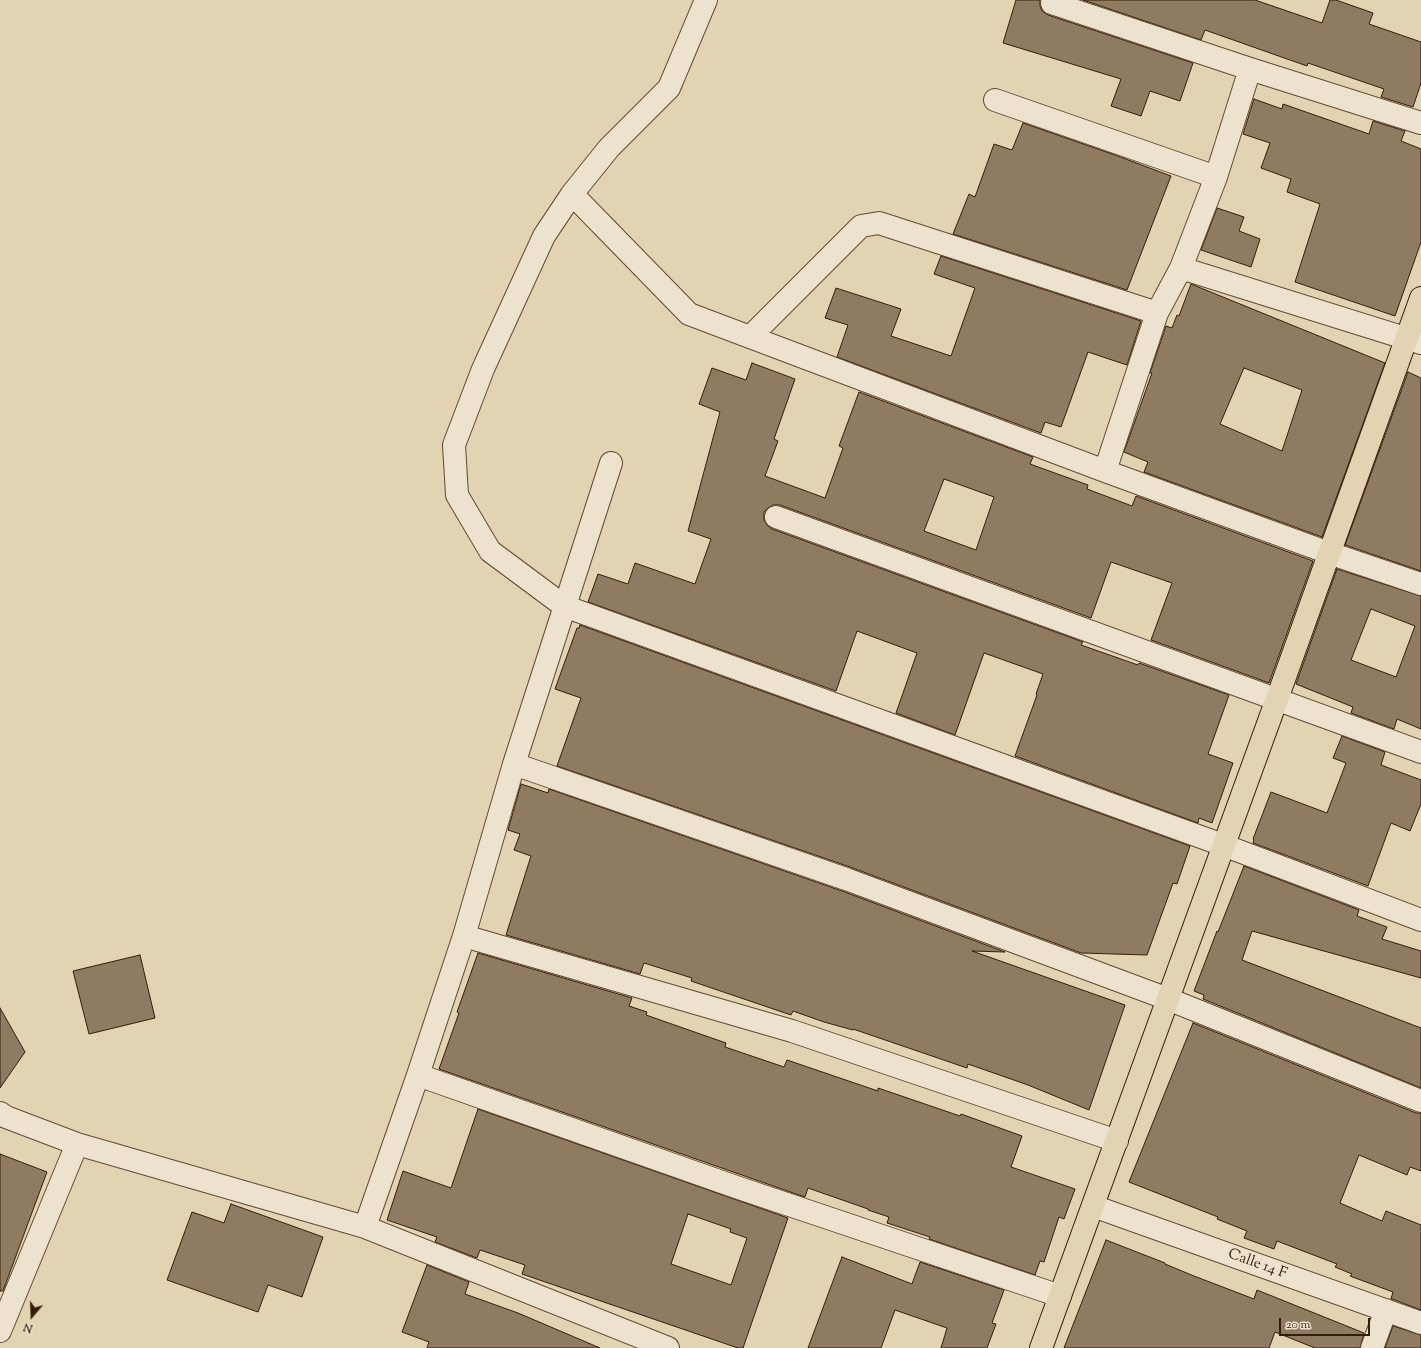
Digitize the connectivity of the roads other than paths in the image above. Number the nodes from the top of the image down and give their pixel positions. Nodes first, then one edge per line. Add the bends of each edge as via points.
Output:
1 (706, 0) edge
2 (1052, 3) dead end
3 (1250, 69) junction
4 (995, 100) dead end
5 (1421, 123) edge
6 (1216, 177) junction
7 (572, 194) junction
8 (1181, 268) junction
9 (1421, 298) edge
10 (1157, 313) junction
11 (750, 337) junction
12 (1414, 341) edge
13 (611, 463) dead end
14 (1105, 471) junction
15 (776, 517) dead end
16 (1329, 552) junction
17 (1421, 584) edge
18 (564, 606) junction
19 (1277, 699) junction
20 (1421, 752) edge
21 (514, 764) junction
22 (1223, 845) junction
23 (1421, 920) edge
24 (464, 936) junction
25 (1168, 999) junction
26 (418, 1075) junction
27 (1421, 1101) edge
28 (0, 1113) edge
29 (1117, 1141) junction
30 (77, 1144) junction
31 (1093, 1206) junction
32 (365, 1228) junction
33 (1060, 1296) junction
34 (1386, 1310) junction
35 (1421, 1323) edge
36 (0, 1331) edge
37 (668, 1348) edge
38 (1041, 1348) edge
39 (1372, 1348) edge

1 - 7 street via 669,88 609,148
2 - 3 street
3 - 5 street
3 - 6 street
4 - 6 street
6 - 8 street
7 - 11 street via 689,314
7 - 18 street via 544,236 483,369 454,445 457,495 490,551
8 - 10 street
8 - 12 street
9 - 12 main road
10 - 11 street via 879,223 861,226
10 - 14 street
11 - 14 street
12 - 16 main road
13 - 18 street
14 - 16 street
15 - 19 street
16 - 17 street
16 - 19 main road
18 - 21 street
18 - 22 street
19 - 20 street
19 - 22 main road
21 - 24 street
21 - 25 street via 846,879
22 - 23 street
22 - 25 main road
24 - 26 street
24 - 29 street via 792,1032
25 - 27 street
25 - 29 main road
26 - 32 street
26 - 33 street via 739,1188
28 - 30 street
29 - 31 main road
30 - 32 street
30 - 36 street
31 - 33 main road
31 - 34 street, Calle 14 F
32 - 37 street
33 - 38 main road
34 - 35 street, Calle 14 F
34 - 39 street

